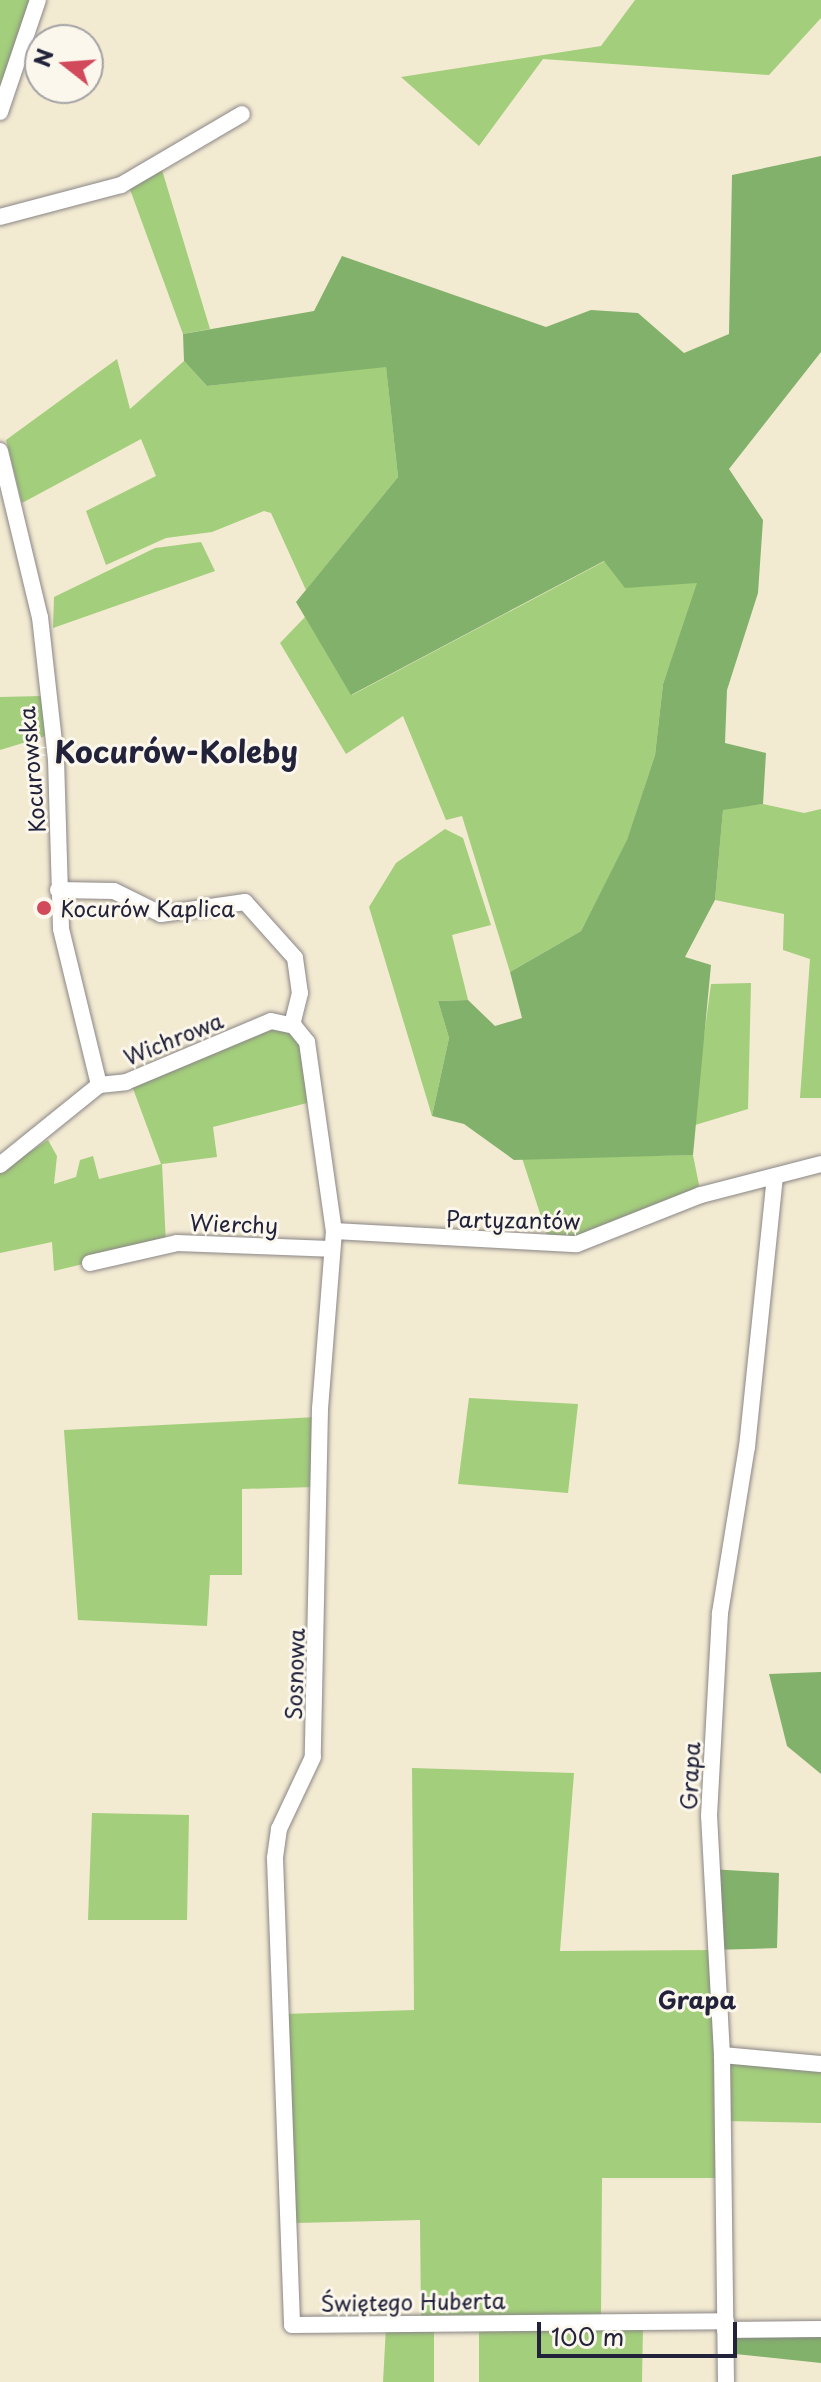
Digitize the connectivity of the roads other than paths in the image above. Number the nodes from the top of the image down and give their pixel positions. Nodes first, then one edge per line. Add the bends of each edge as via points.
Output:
1 (38, 0) edge
2 (0, 112) edge
3 (242, 114) dead end
4 (0, 217) edge
5 (0, 451) edge
6 (58, 890) junction
7 (292, 1024) junction
8 (99, 1085) junction
9 (821, 1164) edge
10 (0, 1165) edge
11 (775, 1176) junction
12 (334, 1231) junction
13 (330, 1249) junction
14 (90, 1263) dead end
15 (722, 2055) junction
16 (821, 2064) edge
17 (292, 2325) joint
18 (726, 2325) junction
19 (821, 2329) edge
20 (726, 2382) edge

1 - 2 street
3 - 4 street via 202,132 161,168 113,188
5 - 6 street, Kocurowska via 40,617 56,759
6 - 7 street via 114,891 161,914 245,902 295,958 300,984
6 - 8 street, Kocurowska
7 - 8 street, Wichrowa via 271,1021 126,1082
7 - 12 street, Sosnowa via 309,1052
8 - 10 street, Wichrowa
9 - 11 street, Partyzantów
11 - 12 street, Partyzantów via 701,1195 577,1244
11 - 15 street, Grapa via 747,1447 720,1613 709,1816
12 - 13 street, Sosnowa
13 - 14 street, Wierchy via 177,1243
13 - 17 street, Sosnowa via 313,1757 279,1829 275,1859
15 - 16 street
15 - 18 street, Grapa
17 - 18 street, Świętego Huberta
18 - 19 street, Świętego Huberta
18 - 20 street, Grapa

